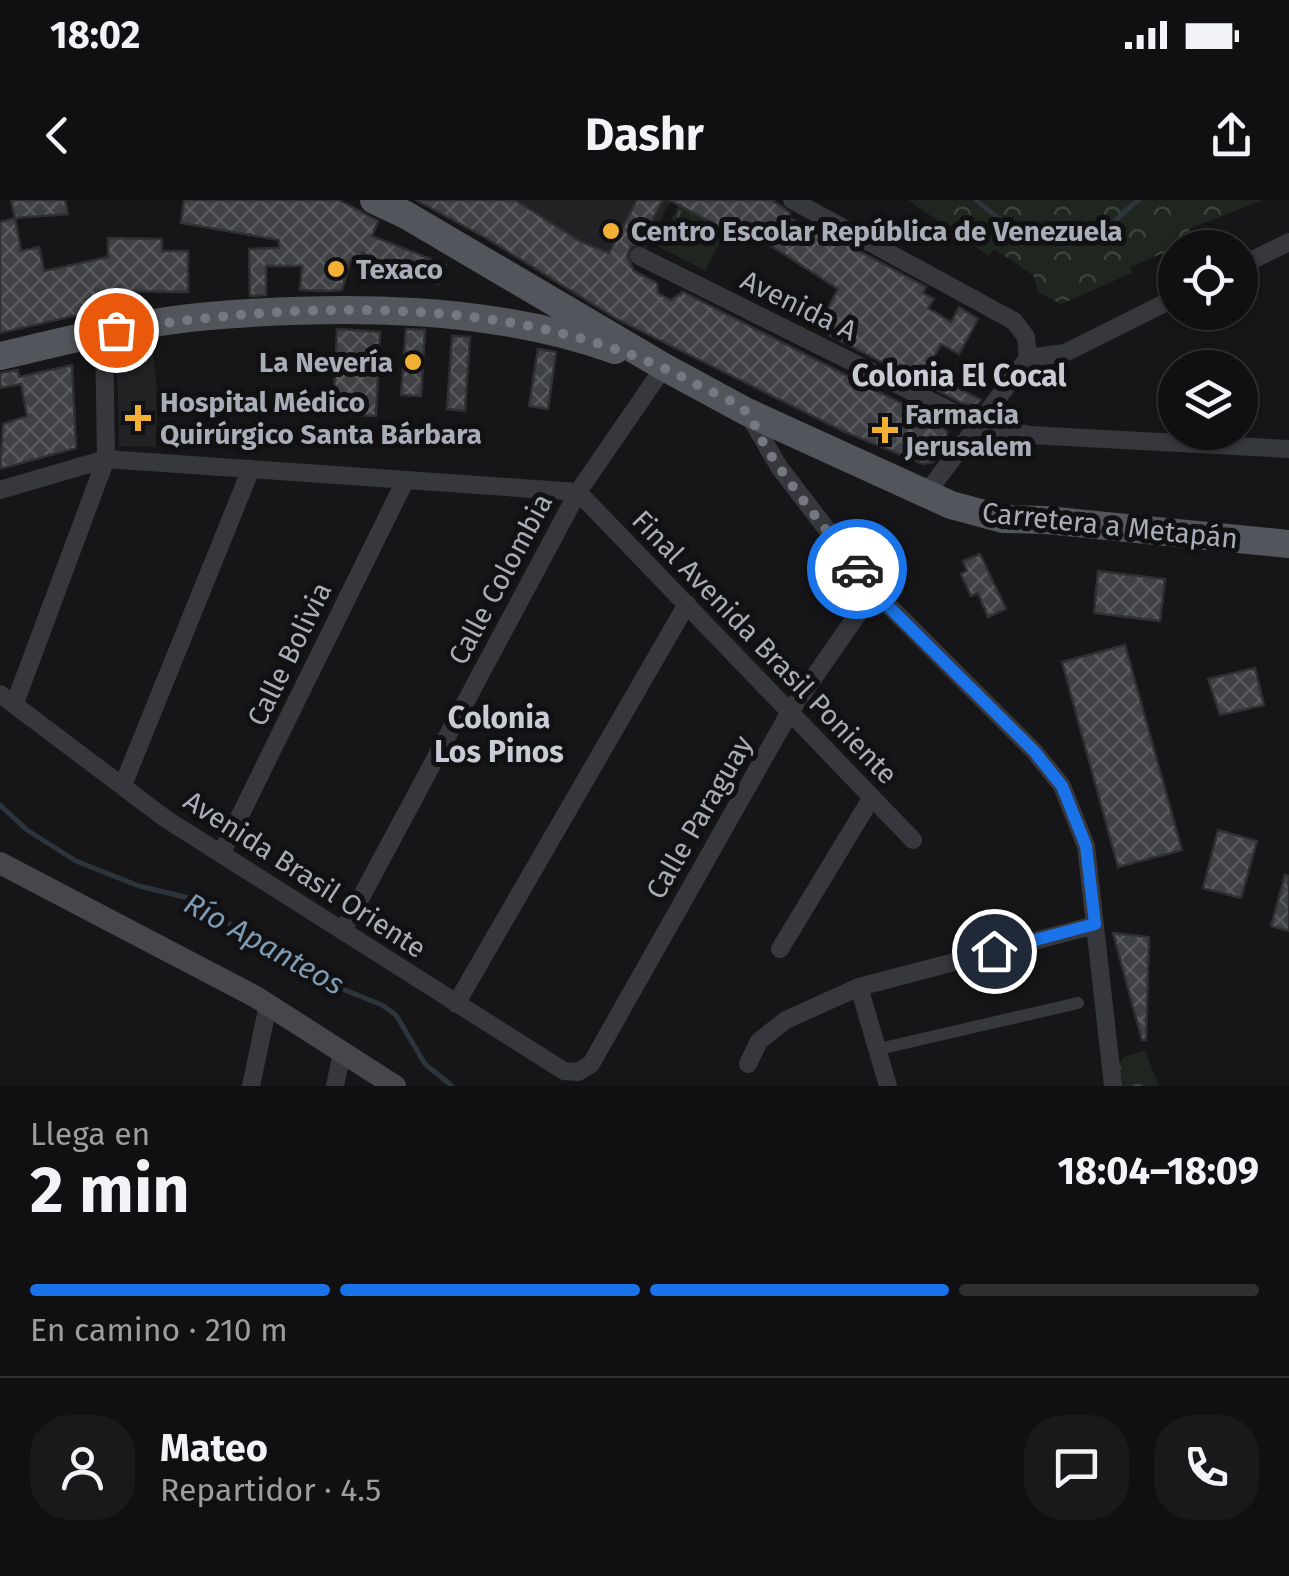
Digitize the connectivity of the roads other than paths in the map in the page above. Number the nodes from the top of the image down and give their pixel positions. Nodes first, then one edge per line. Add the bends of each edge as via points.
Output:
1 (374, 200) edge
2 (792, 200) edge
3 (1289, 242) edge
4 (639, 256) dead end
5 (1258, 257) edge
6 (506, 272) junction
7 (1158, 306) edge
8 (491, 319) junction
9 (104, 333) junction
10 (6, 354) edge
11 (1028, 358) junction
12 (664, 367) junction
13 (747, 412) junction
14 (977, 424) junction
15 (1289, 450) edge
16 (106, 459) junction
17 (251, 468) junction
18 (405, 481) junction
19 (0, 490) edge
20 (578, 492) junction
21 (926, 494) junction
22 (1289, 544) edge
23 (874, 592) junction
24 (687, 604) junction
25 (8, 698) edge
26 (791, 710) junction
27 (123, 785) junction
28 (872, 797) junction
29 (913, 840) dead end
30 (222, 852) junction
31 (0, 862) edge
32 (1095, 924) junction
33 (344, 931) junction
34 (780, 950) dead end
35 (858, 987) junction
36 (1078, 1003) dead end
37 (456, 1004) junction
38 (268, 1005) junction
39 (878, 1050) junction
40 (342, 1052) junction
41 (748, 1064) dead end
42 (578, 1072) joint
43 (251, 1086) edge
44 (335, 1086) edge
45 (395, 1086) edge
46 (888, 1086) edge
47 (1113, 1086) edge

1 - 6 main road
2 - 11 street via 1014,321 1024,332
3 - 5 street
4 - 14 street, Avenida A
6 - 8 main road via 511,296
6 - 12 main road
7 - 11 street via 1064,353
8 - 9 main road via 351,311 208,316
8 - 12 main road via 568,335
9 - 10 main road
9 - 16 street
11 - 14 street
12 - 13 main road, Carretera a Metapán
12 - 20 street, Calle Colombia
13 - 21 main road, Carretera a Metapán
13 - 23 street via 786,477
14 - 15 street, Avenida A via 1030,435
14 - 21 street
16 - 17 street
16 - 19 street
16 - 25 street
17 - 18 street
17 - 27 street
18 - 20 street
18 - 30 street, Calle Bolivia
20 - 24 street, Final Avenida Brasil Poniente
20 - 33 street, Calle Colombia
21 - 22 main road, Carretera a Metapán via 1003,519
23 - 26 street, Calle Paraguay
23 - 32 street via 1053,774 1086,846
24 - 26 street, Final Avenida Brasil Poniente
24 - 37 street
25 - 27 street, Avenida Brasil Oriente
26 - 28 street, Final Avenida Brasil Poniente
26 - 42 street, Calle Paraguay via 591,1064
27 - 30 street, Avenida Brasil Oriente
28 - 29 street, Final Avenida Brasil Poniente
28 - 34 street
30 - 33 street, Avenida Brasil Oriente
31 - 38 main road
32 - 35 street
32 - 47 street
33 - 37 street, Avenida Brasil Oriente
35 - 39 street
35 - 41 street via 786,1020 760,1040
36 - 39 street
37 - 42 street, Avenida Brasil Oriente via 564,1070
38 - 40 main road
38 - 43 street
39 - 46 street
40 - 44 street
40 - 45 main road

